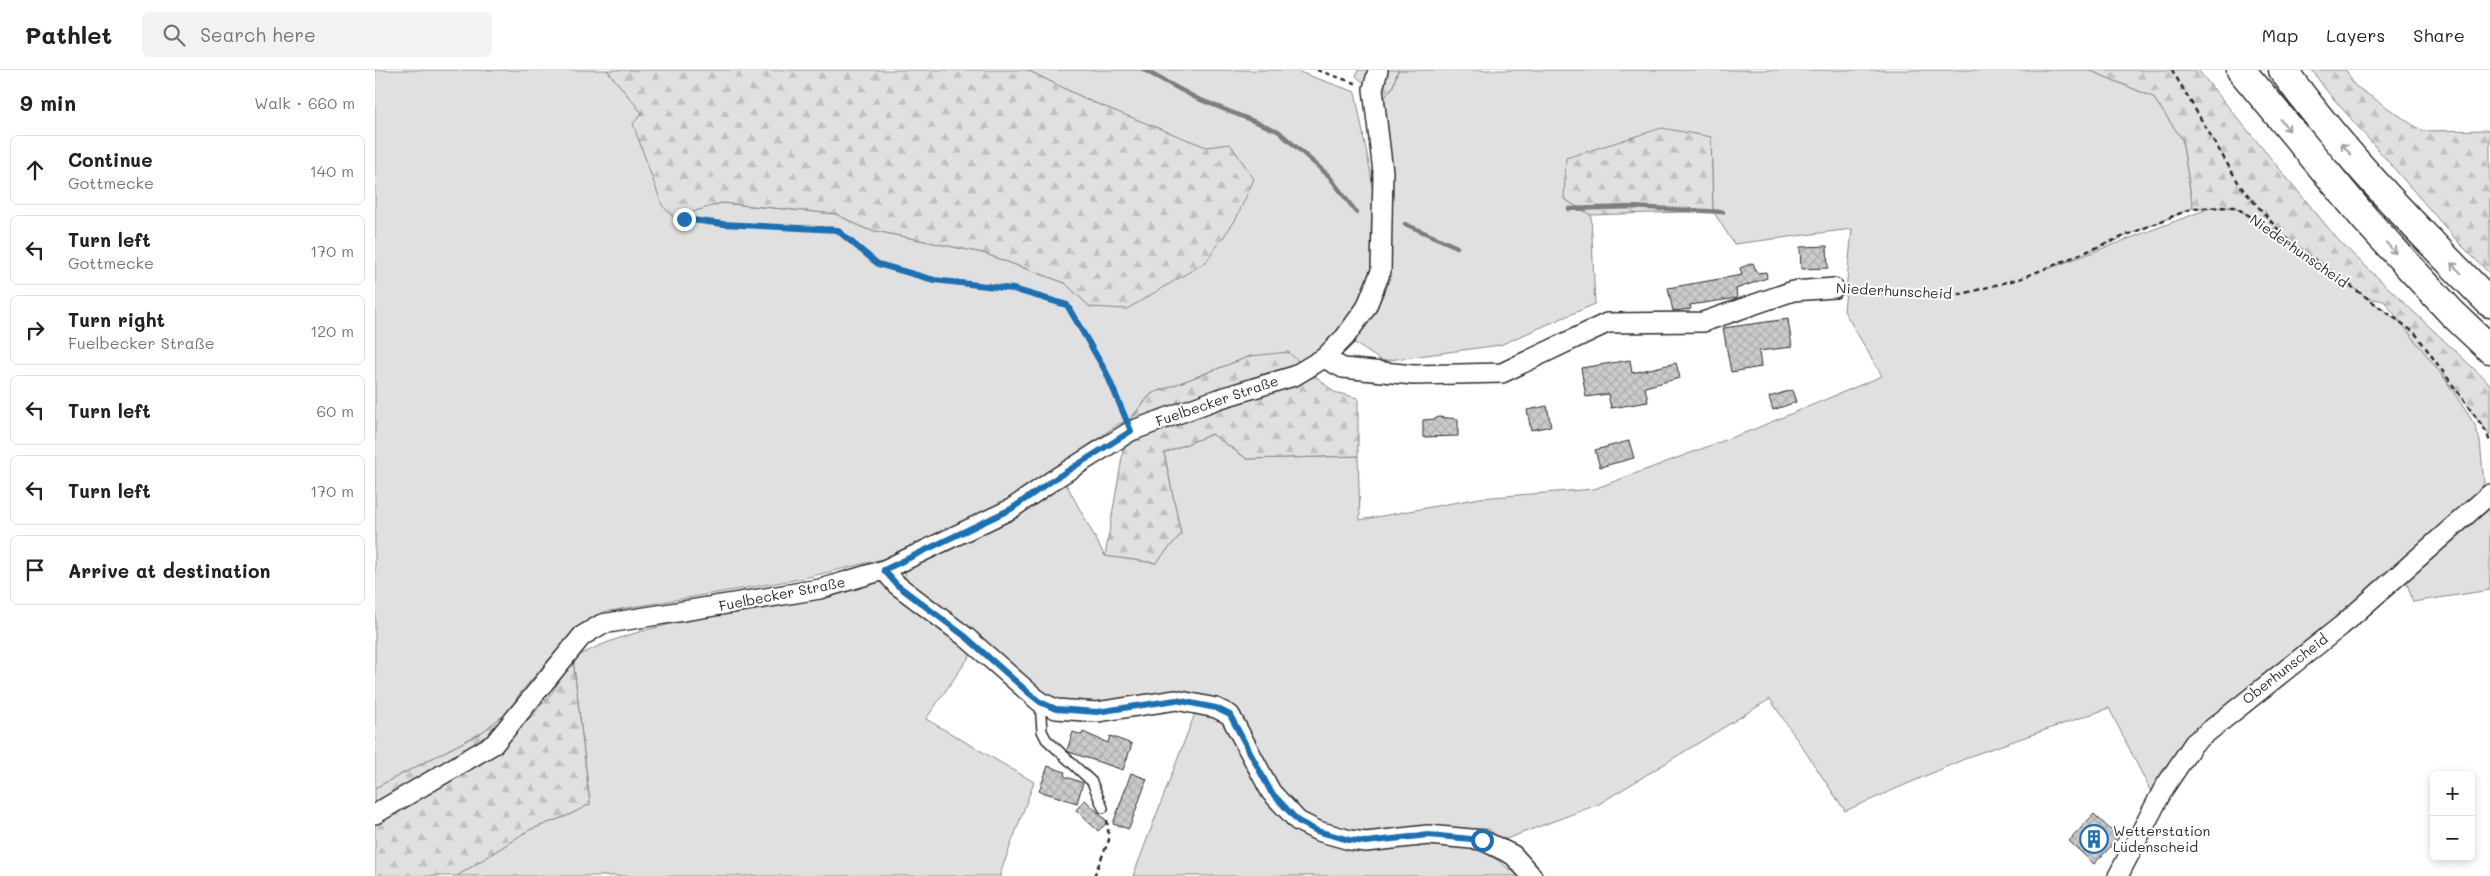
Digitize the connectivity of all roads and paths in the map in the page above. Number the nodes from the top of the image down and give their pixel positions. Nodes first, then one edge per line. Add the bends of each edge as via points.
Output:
1 (1317, 70) edge
2 (1378, 70) edge
3 (2172, 70) edge
4 (2241, 70) edge
5 (2283, 70) edge
6 (1373, 89) junction
7 (684, 219) dead end
8 (2284, 237) junction
9 (1834, 288) joint
10 (2490, 303) edge
11 (2490, 349) edge
12 (1323, 358) junction
13 (1131, 431) junction
14 (2490, 442) edge
15 (2490, 494) edge
16 (884, 570) junction
17 (1040, 702) junction
18 (1103, 808) joint
19 (375, 814) edge
20 (1094, 876) edge
21 (1532, 876) edge
22 (2118, 876) edge

1 - 6 path
2 - 6 street, Fuelbecker Straße
3 - 8 path via 2241,187
4 -> 11 highway via 2366,220
10 -> 5 highway via 2365,171 2307,104
6 - 12 street, Fuelbecker Straße via 1383,172 1381,271 1366,308 1345,337
7 - 13 path via 837,230 878,264 934,280 1013,289 1067,305 1106,372
8 - 9 path, Niederhunscheid via 2235,207 2193,208 2023,278 1962,294 1900,295
8 - 14 path, Niederhunscheid via 2415,333
9 - 12 street, Niederhunscheid via 1793,291 1703,322 1607,323 1501,373 1413,375 1343,368
12 - 13 street, Fuelbecker Straße via 1294,376 1218,399
13 - 16 street, Fuelbecker Straße via 1011,509
15 - 22 street, Oberhunscheid via 2341,626 2194,743 2164,788
16 - 17 street via 897,585 966,637
16 - 19 street, Fuelbecker Straße via 820,589 602,624 582,636 494,744
17 - 18 lane via 1042,731 1046,739 1092,782
17 - 21 street via 1056,709 1097,712 1176,700 1216,708 1230,715 1271,792 1298,821 1317,831 1358,841 1428,835 1482,840 1513,854
18 - 20 path via 1109,824 1109,840

